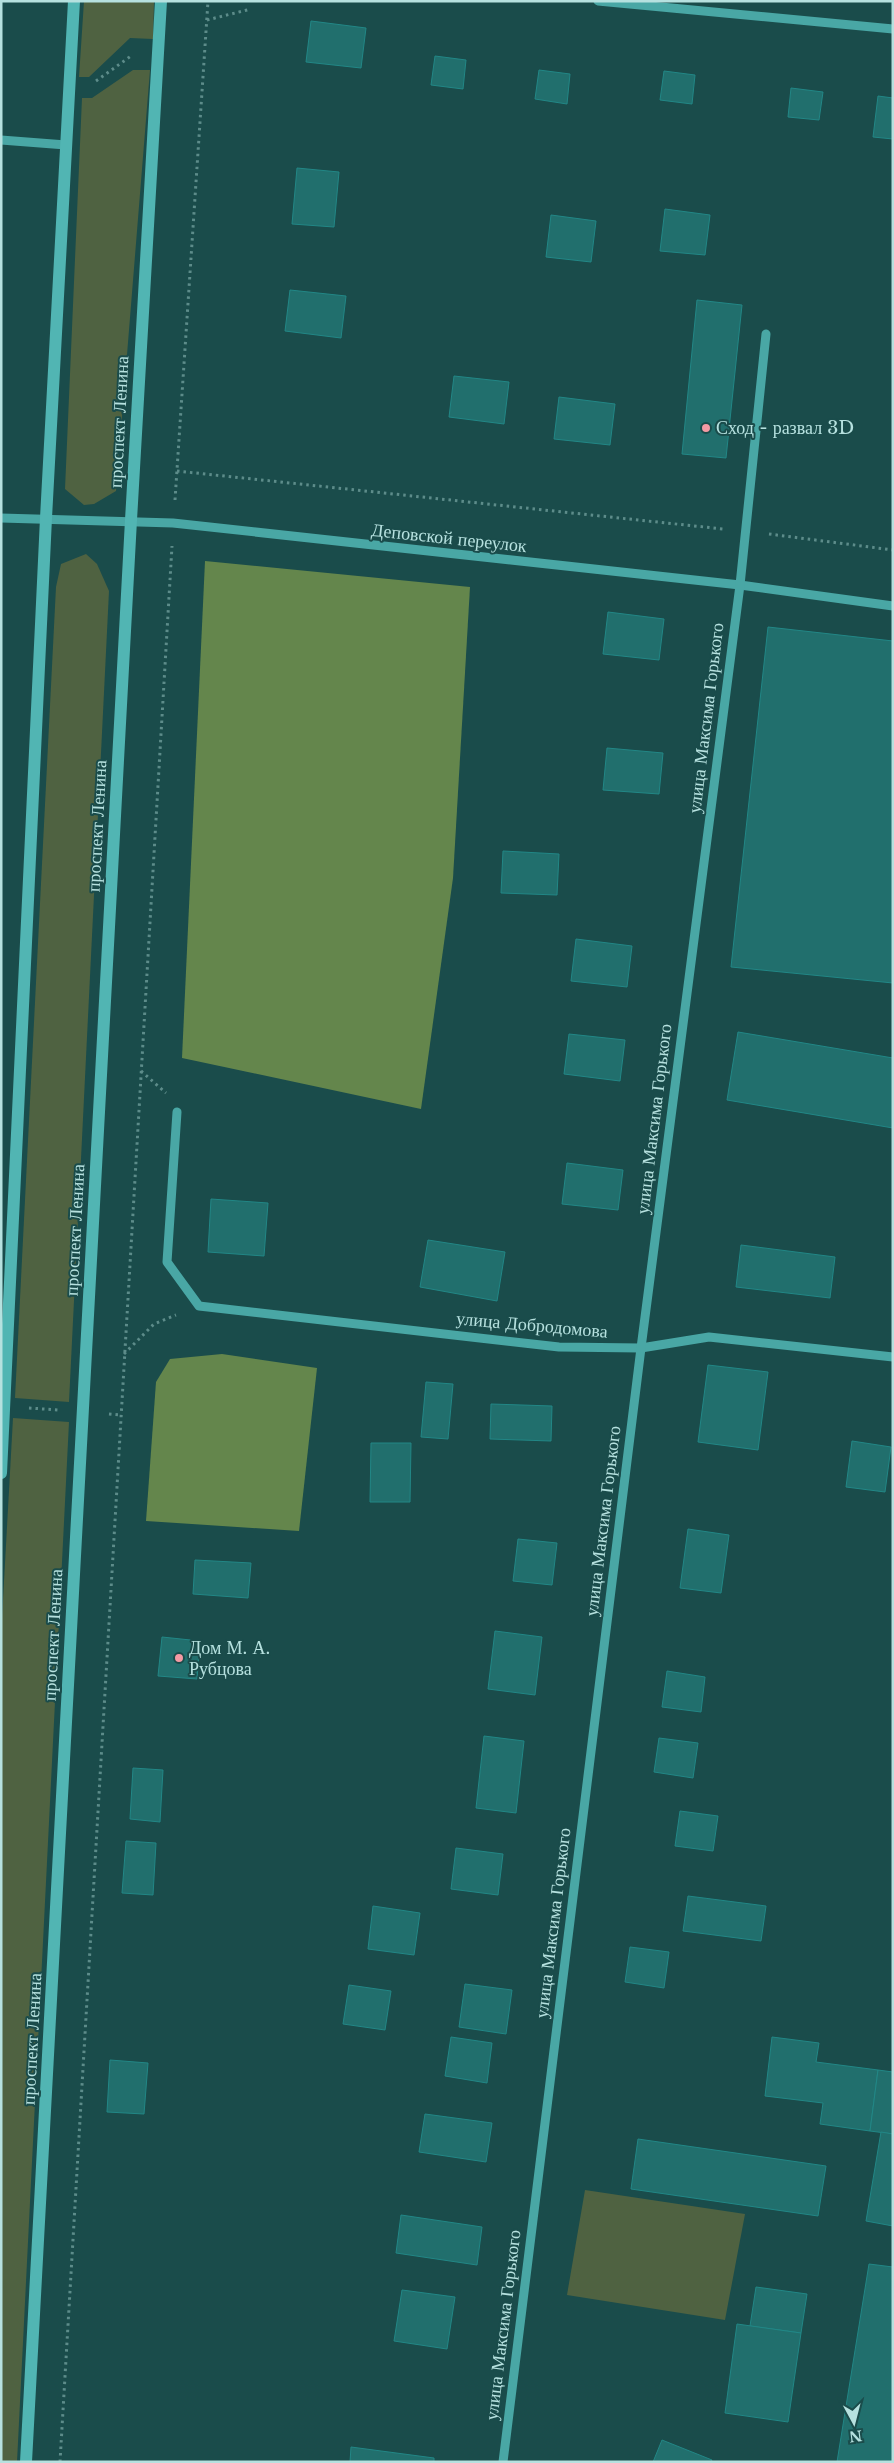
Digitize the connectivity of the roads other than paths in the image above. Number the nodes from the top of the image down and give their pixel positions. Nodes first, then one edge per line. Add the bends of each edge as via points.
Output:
1 (74, 1) edge
2 (161, 1) edge
3 (598, 1) edge
4 (893, 29) edge
5 (1, 140) edge
6 (66, 145) junction
7 (766, 334) dead end
8 (1, 518) edge
9 (46, 518) junction
10 (131, 520) junction
11 (740, 585) junction
12 (893, 606) edge
13 (177, 1112) road end
14 (641, 1348) junction
15 (893, 1357) edge
16 (4, 1365) edge
17 (1, 1473) edge
18 (26, 2462) edge
19 (503, 2462) edge

1 - 6 main road
2 - 10 main road, проспект Ленина
3 - 4 street
5 - 6 street
6 - 9 main road
7 - 11 street, улица Максима Горького
8 - 9 street, Деповской переулок
9 - 10 street, Деповской переулок
9 - 16 main road
10 - 11 street, Деповской переулок
10 - 18 main road, проспект Ленина
11 - 12 street, Деповской переулок
11 - 14 street, улица Максима Горького
13 - 14 street, улица Добродомова via 167,1262 199,1306 559,1347
14 - 15 street, улица Добродомова via 709,1337
14 - 19 street, улица Максима Горького
16 - 17 main road

